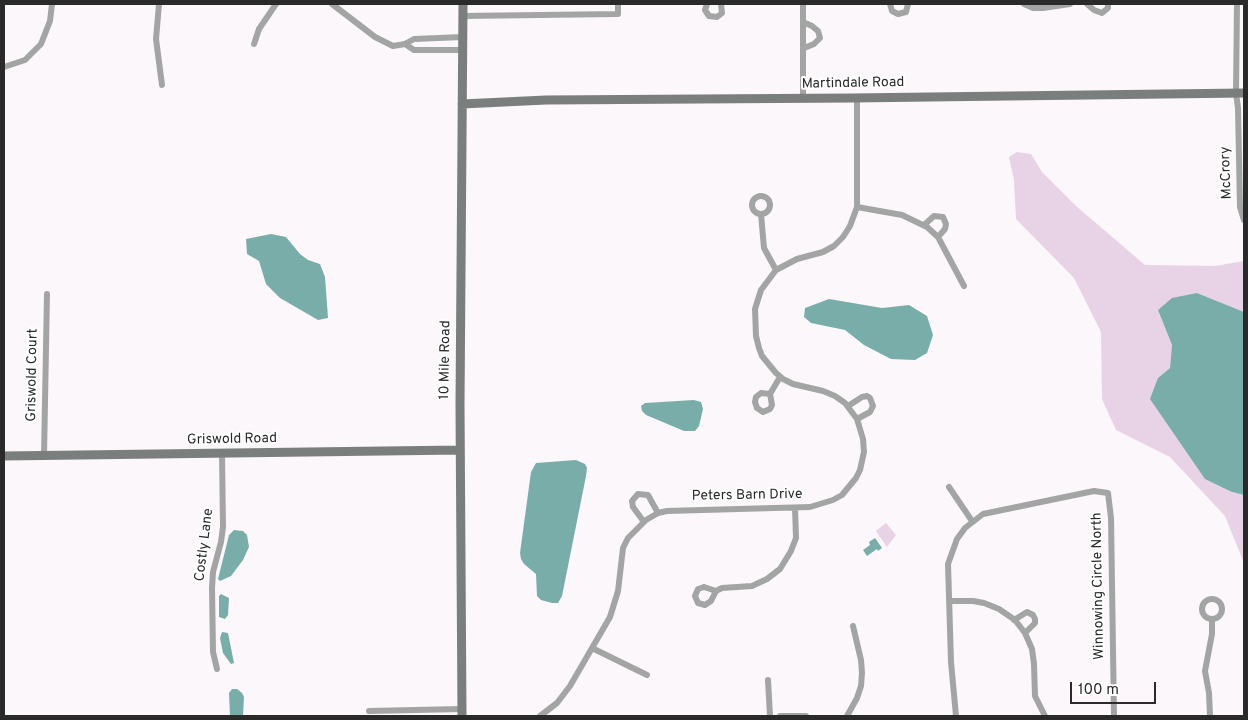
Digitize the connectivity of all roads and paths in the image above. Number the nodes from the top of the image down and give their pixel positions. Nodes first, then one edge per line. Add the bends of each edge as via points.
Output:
1 (52, 4) edge
2 (159, 4) edge
3 (276, 4) edge
4 (463, 4) edge
5 (618, 4) edge
6 (707, 4) edge
7 (721, 4) edge
8 (803, 4) edge
9 (890, 4) edge
10 (908, 4) edge
11 (1024, 4) edge
12 (1070, 4) edge
13 (1087, 4) edge
14 (1108, 4) edge
15 (1237, 4) edge
16 (335, 5) edge
17 (463, 16) junction
18 (803, 22) junction
19 (463, 37) junction
20 (254, 44) dead end
21 (405, 44) junction
22 (804, 48) junction
23 (463, 50) junction
24 (4, 67) edge
25 (162, 85) dead end
26 (1240, 93) edge
27 (803, 98) junction
28 (856, 98) junction
29 (462, 104) junction
30 (1241, 162) edge
31 (857, 207) junction
32 (761, 214) dead end
33 (1244, 220) edge
34 (924, 225) junction
35 (938, 237) junction
36 (776, 270) junction
37 (964, 286) dead end
38 (47, 294) dead end
39 (780, 377) junction
40 (770, 394) dead end
41 (848, 406) junction
42 (857, 420) junction
43 (460, 450) junction
44 (222, 454) junction
45 (4, 456) edge
46 (44, 456) junction
47 (949, 487) dead end
48 (795, 508) junction
49 (658, 513) junction
50 (972, 521) junction
51 (644, 522) junction
52 (716, 591) dead end
53 (949, 601) junction
54 (1014, 620) junction
55 (1212, 620) dead end
56 (853, 626) dead end
57 (1025, 633) junction
58 (592, 648) junction
59 (217, 670) dead end
60 (647, 675) dead end
61 (768, 680) dead end
62 (369, 711) dead end
63 (462, 713) edge
64 (545, 715) edge
65 (770, 716) edge
66 (780, 716) edge
67 (806, 716) edge
68 (846, 716) edge
69 (956, 716) edge
70 (1045, 716) edge
71 (1114, 716) edge
72 (1210, 716) edge

1 - 24 street via 50,21 41,44 25,60
2 - 25 street via 156,39
3 - 20 street via 259,29
4 - 17 street, 10 Mile Road
5 - 17 street via 618,14
6 - 7 street via 705,10 709,16 717,17 722,12
8 - 18 street
9 - 10 street via 892,11 898,14 906,12
11 - 12 street via 1034,8
13 - 14 street via 1102,13
15 - 26 street, McCrory
16 - 21 street via 375,38 393,46
17 - 19 street, 10 Mile Road
18 - 22 street
18 - 22 street via 812,26 820,38
19 - 21 street via 414,39
19 - 23 street, 10 Mile Road
21 - 23 street via 414,50
22 - 27 street
23 - 29 street, 10 Mile Road
26 - 28 street, Martindale Road
26 - 30 street, McCrory
27 - 28 street, Martindale Road
27 - 29 street, Martindale Road via 546,100
28 - 31 street, Peters Barn Drive
29 - 43 street, 10 Mile Road
30 - 33 street, McCrory via 1240,207
31 - 34 street via 902,215
31 - 36 street, Peters Barn Drive via 850,226 834,246
32 - 36 street via 764,248
34 - 35 street
34 - 35 street via 934,216 943,217 946,224
35 - 37 street
36 - 39 street, Peters Barn Drive via 761,290 755,322 762,356
38 - 46 street, Griswold Court
39 - 40 street
39 - 41 street, Peters Barn Drive via 835,396
41 - 42 street, Peters Barn Drive
41 - 42 street via 862,396 873,402 870,412
42 - 48 street, Peters Barn Drive via 864,452 860,470 850,486 833,500
43 - 44 street, Griswold Road
43 - 63 street, 10 Mile Road
44 - 46 street, Griswold Road
44 - 59 street, Costly Lane via 223,527 212,583 213,652
45 - 46 street, Griswold Road
47 - 50 street
48 - 49 street, Peters Barn Drive
48 - 52 street via 796,538 780,569 752,586
49 - 51 street, Peters Barn Drive
49 - 51 street via 648,496 638,494 632,501
50 - 53 street via 952,550 948,564
50 - 71 street, Winnowing Circle North via 983,514 1094,491 1108,494
51 - 58 street, Peters Barn Drive via 623,548 615,604
53 - 54 street via 984,603
53 - 69 street
54 - 57 street
54 - 57 street via 1027,612 1033,614 1035,623
55 - 72 street via 1205,671
56 - 68 street via 861,660 861,686
57 - 70 street via 1032,649 1035,696
58 - 60 street
58 - 64 street, Peters Barn Drive via 570,686
61 - 65 street
62 - 63 street
66 - 67 street

